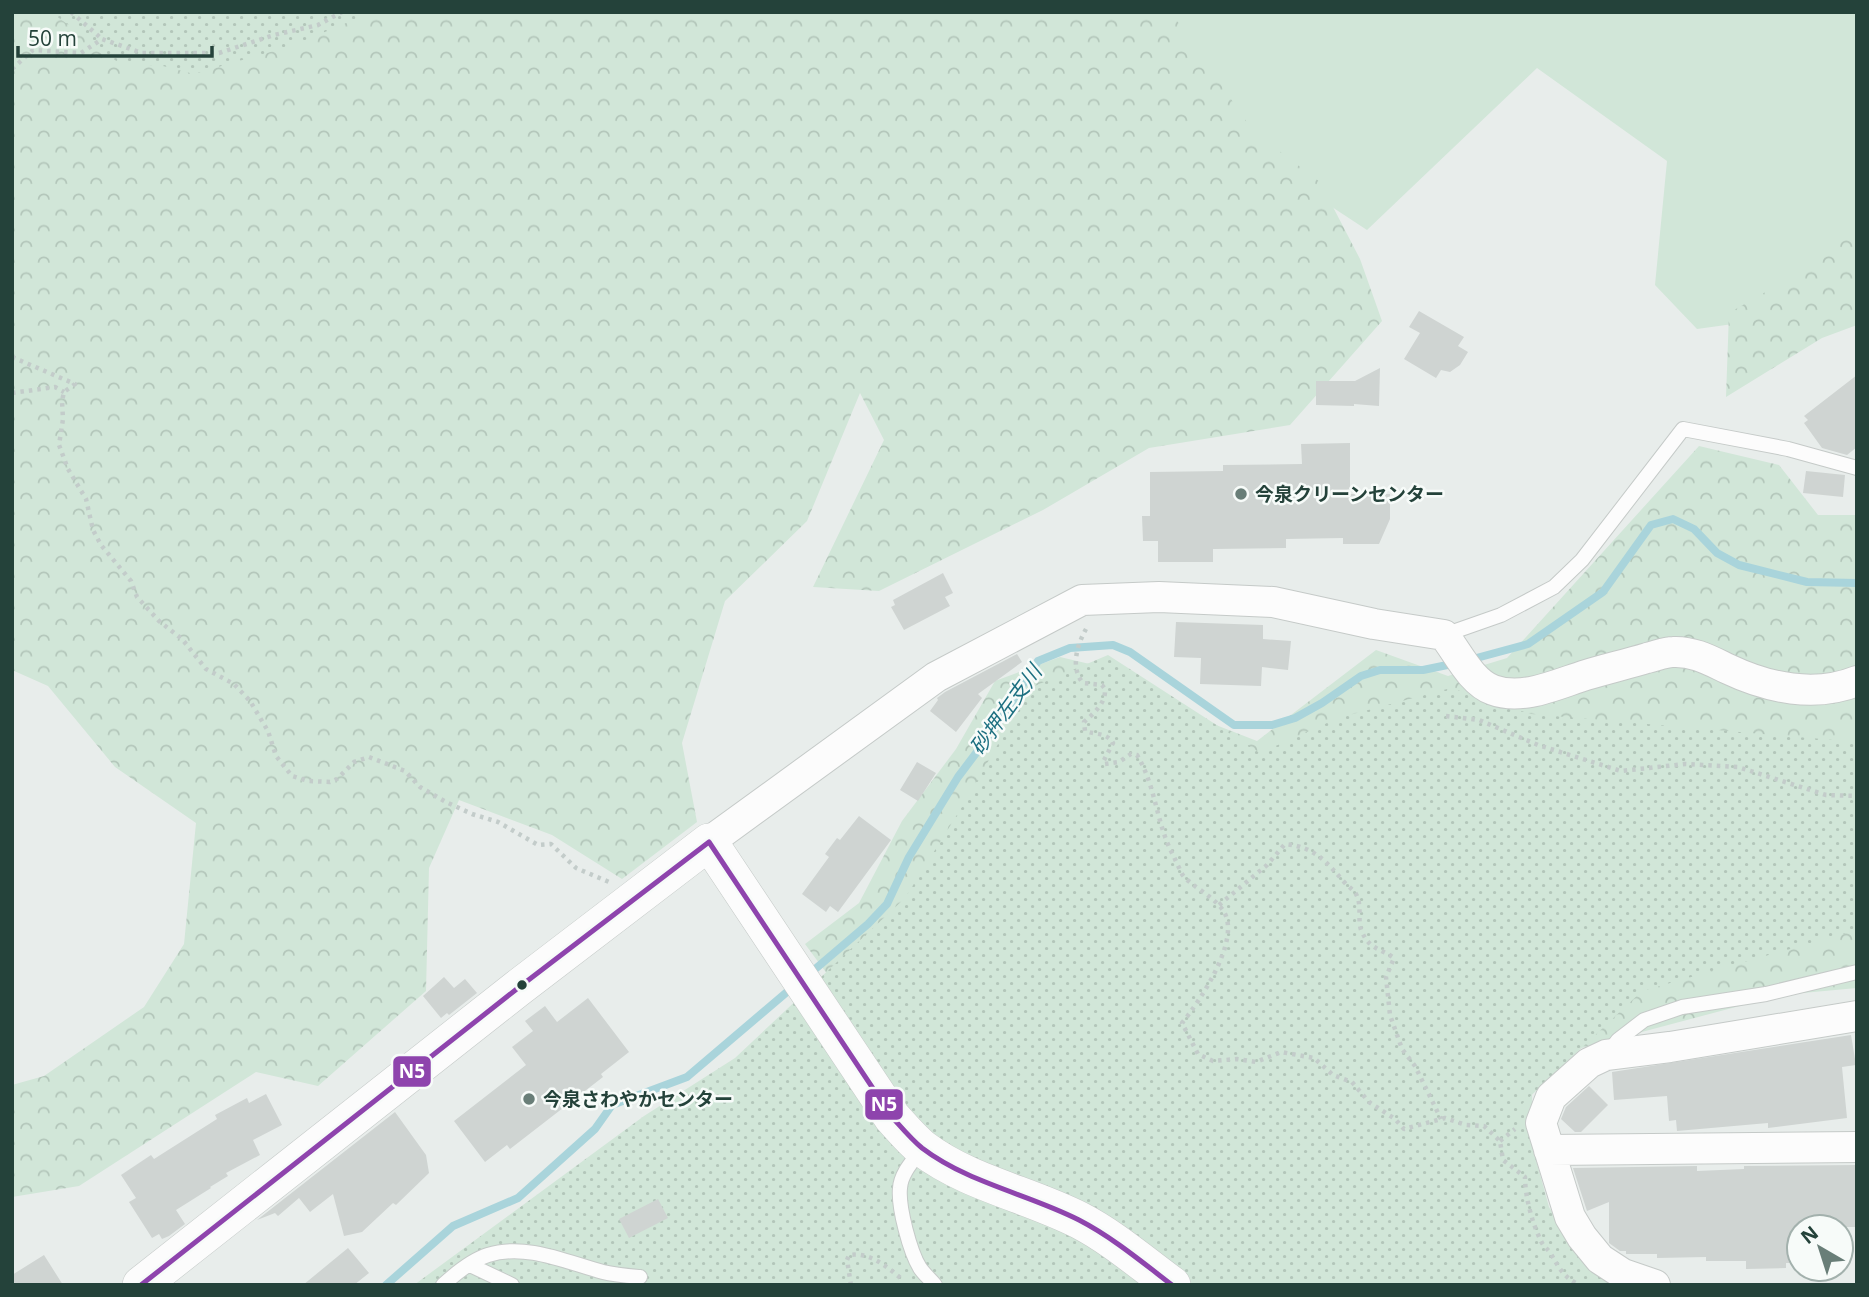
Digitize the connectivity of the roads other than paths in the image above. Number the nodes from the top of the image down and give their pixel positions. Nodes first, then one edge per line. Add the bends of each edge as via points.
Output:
1 (1857, 468) edge
2 (1444, 635) junction
3 (1857, 681) edge
4 (709, 842) junction
5 (1857, 972) edge
6 (1857, 1016) edge
7 (1606, 1055) junction
8 (1857, 1147) edge
9 (922, 1148) junction
10 (1549, 1150) junction
11 (470, 1265) junction
12 (640, 1277) dead end
13 (141, 1285) edge
14 (443, 1285) edge
15 (512, 1285) edge
16 (935, 1285) edge
17 (1172, 1285) edge
18 (1654, 1285) edge

1 - 2 lane via 1683,429 1582,561 1554,587 1501,615
2 - 3 street via 1479,682 1514,693 1545,690 1673,652 1702,656 1783,687 1812,691
2 - 4 street via 1273,602 1158,597 1082,600 936,677
4 - 9 street via 892,1117
4 - 13 street
5 - 7 lane via 1682,1007 1644,1020
6 - 7 street
7 - 10 street via 1589,1063 1551,1097 1541,1122
8 - 10 street
9 - 16 lane via 906,1170 901,1204 920,1268
9 - 17 street via 958,1170 1079,1220
10 - 18 street via 1570,1217 1582,1237 1600,1259 1623,1274
11 - 12 lane via 486,1255 518,1251
11 - 14 lane
11 - 15 lane

